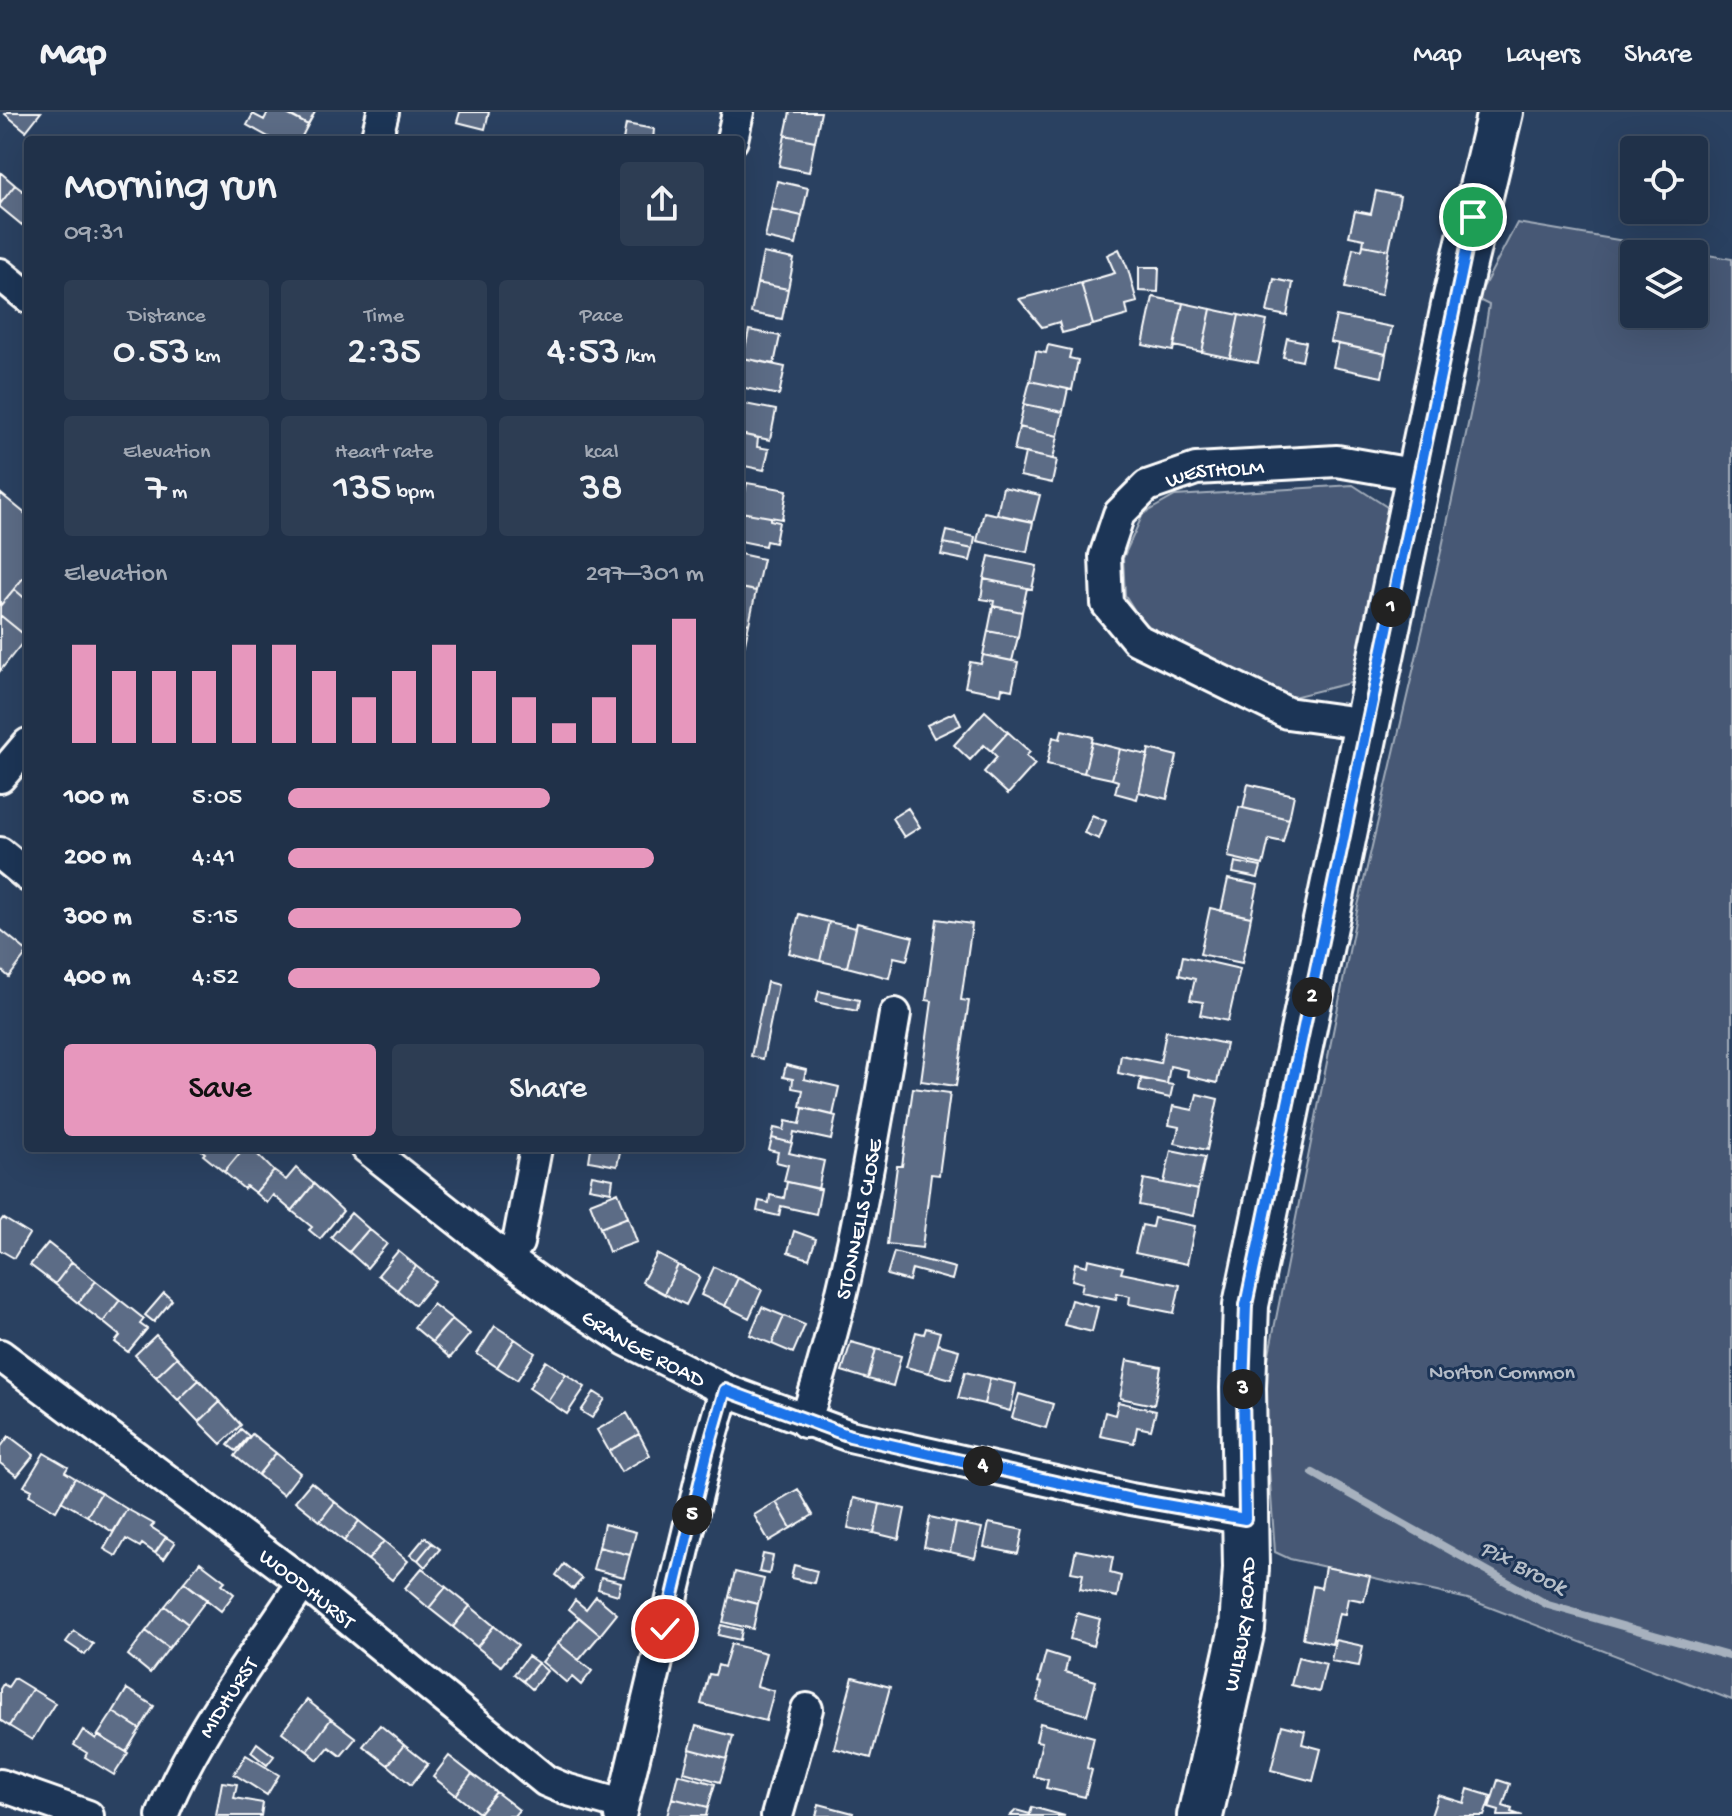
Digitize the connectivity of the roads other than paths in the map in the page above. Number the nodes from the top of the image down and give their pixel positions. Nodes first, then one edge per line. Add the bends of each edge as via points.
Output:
1 (383, 112) edge
2 (738, 112) edge
3 (1500, 112) edge
4 (377, 136) edge
5 (733, 136) edge
6 (0, 274) edge
7 (24, 294) edge
8 (1418, 475) junction
9 (1367, 724) junction
10 (24, 749) edge
11 (0, 777) edge
12 (0, 853) edge
13 (24, 873) edge
14 (895, 1014) dead end
15 (372, 1152) edge
16 (535, 1152) edge
17 (506, 1258) junction
18 (0, 1355) edge
19 (725, 1390) junction
20 (805, 1422) junction
21 (1245, 1519) junction
22 (303, 1582) junction
23 (807, 1709) dead end
24 (0, 1785) edge
25 (621, 1810) edge
26 (88, 1816) edge
27 (162, 1816) edge
28 (777, 1816) edge
29 (1200, 1816) edge

1 - 4 street
2 - 5 street
3 - 8 street, WILBURY ROAD
6 - 7 street
8 - 9 street, WILBURY ROAD
8 - 9 street, WESTHOLM via 1337,461 1196,469 1147,486 1119,514 1105,556 1107,604 1136,639 1287,713
9 - 21 street, WILBURY ROAD via 1246,1305
10 - 11 street
12 - 13 street
14 - 20 street, STONNELLS CLOSE via 856,1233
15 - 17 street, GRANGE ROAD
16 - 17 street via 518,1243
17 - 19 street, GRANGE ROAD via 626,1340
18 - 22 street, WOODHURST
19 - 20 street, GRANGE ROAD
19 - 25 street
20 - 21 street, GRANGE ROAD via 1115,1496
21 - 29 street, WILBURY ROAD via 1242,1629
22 - 25 street, WOODHURST via 546,1781
22 - 27 street, MIDHURST via 186,1764
23 - 28 street
24 - 26 street

